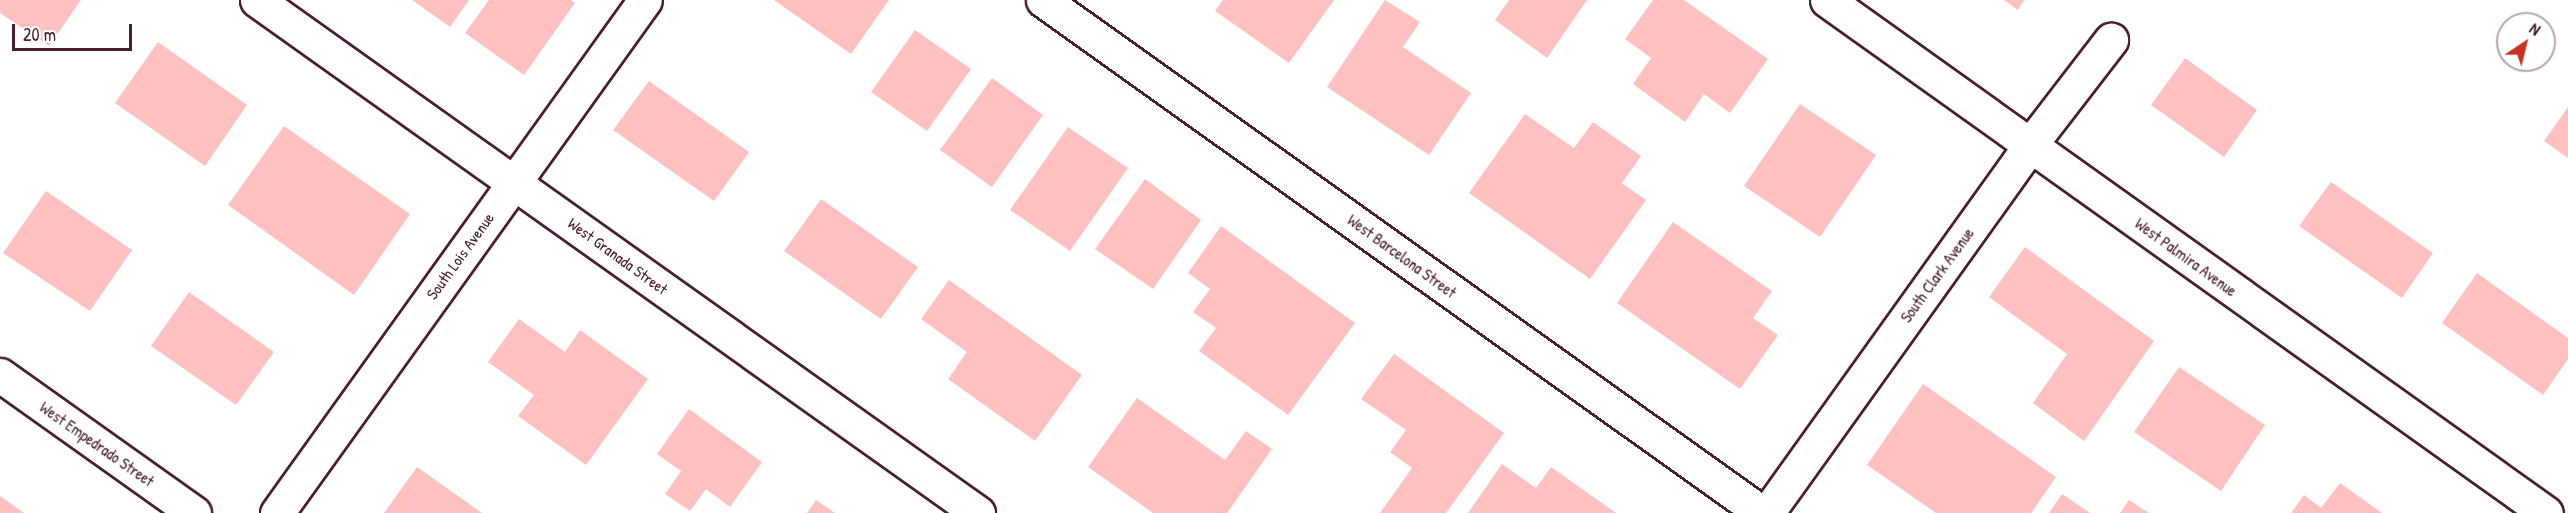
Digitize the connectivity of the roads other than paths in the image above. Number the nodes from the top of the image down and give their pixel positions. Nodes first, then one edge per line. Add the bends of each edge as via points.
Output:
1 (257, 0) edge
2 (645, 0) edge
3 (1043, 0) edge
4 (1827, 0) edge
5 (2111, 40) dead end
6 (2030, 145) junction
7 (513, 182) junction
8 (0, 375) edge
9 (194, 513) edge
10 (277, 513) edge
11 (978, 513) edge
12 (1762, 513) edge
13 (1767, 513) edge
14 (2546, 513) edge

1 - 7 street, West Granada Street
2 - 7 street, South Lois Avenue
3 - 12 street, West Barcelona Street
4 - 6 street, West Palmira Avenue
5 - 6 street, South Clark Avenue
6 - 13 street, South Clark Avenue
6 - 14 street, West Palmira Avenue
7 - 10 street, South Lois Avenue
7 - 11 street, West Granada Street
8 - 9 street, West Empedrado Street

